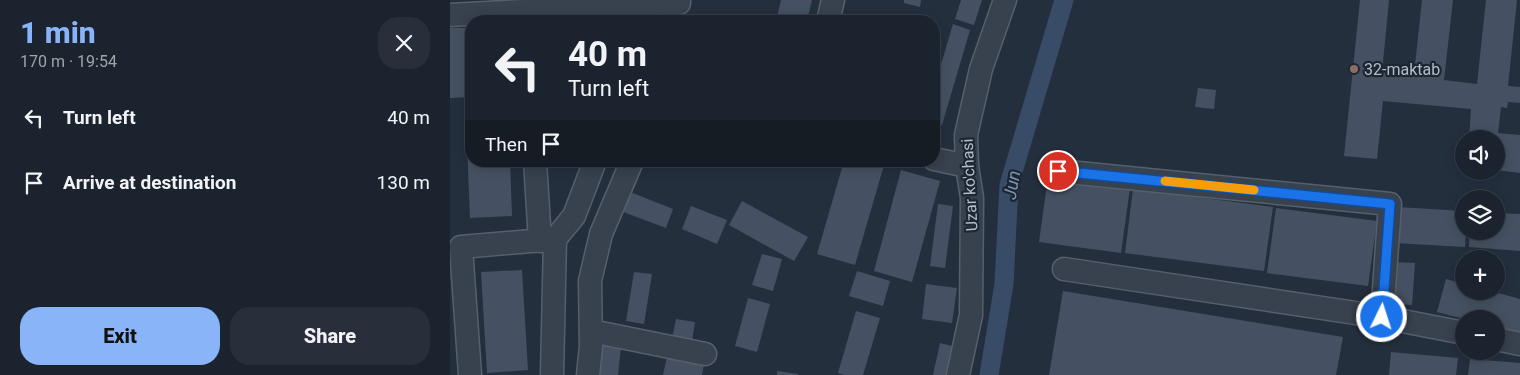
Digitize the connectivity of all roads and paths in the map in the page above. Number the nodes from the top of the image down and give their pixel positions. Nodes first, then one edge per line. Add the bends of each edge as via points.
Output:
1 (679, 0) edge
2 (833, 0) edge
3 (1005, 0) edge
4 (594, 3) edge
5 (528, 5) edge
6 (649, 13) edge
7 (450, 15) edge
8 (829, 15) edge
9 (940, 160) edge
10 (967, 166) junction
11 (536, 167) edge
12 (593, 167) edge
13 (629, 167) edge
14 (1058, 171) dead end
15 (547, 240) junction
16 (456, 248) edge
17 (1064, 269) dead end
18 (1382, 317) junction
19 (591, 331) junction
20 (1455, 331) edge
21 (1505, 341) edge
22 (1520, 344) edge
23 (705, 354) dead end
24 (470, 375) edge
25 (552, 375) edge
26 (588, 375) edge
27 (958, 375) edge

1 - 6 street via 679,3
2 - 8 street
3 - 10 street, Uzar ko'chasi via 972,106 966,135
4 - 5 street
4 - 6 street
5 - 7 street
9 - 10 street
10 - 27 street, Uzar ko'chasi via 972,198 971,315
11 - 15 street
12 - 15 street via 574,216
13 - 19 street via 601,234 590,281
14 - 18 street via 1390,204
15 - 16 street
15 - 25 street
16 - 24 street
17 - 18 street
18 - 20 street
19 - 23 street
19 - 26 street
21 - 22 street

